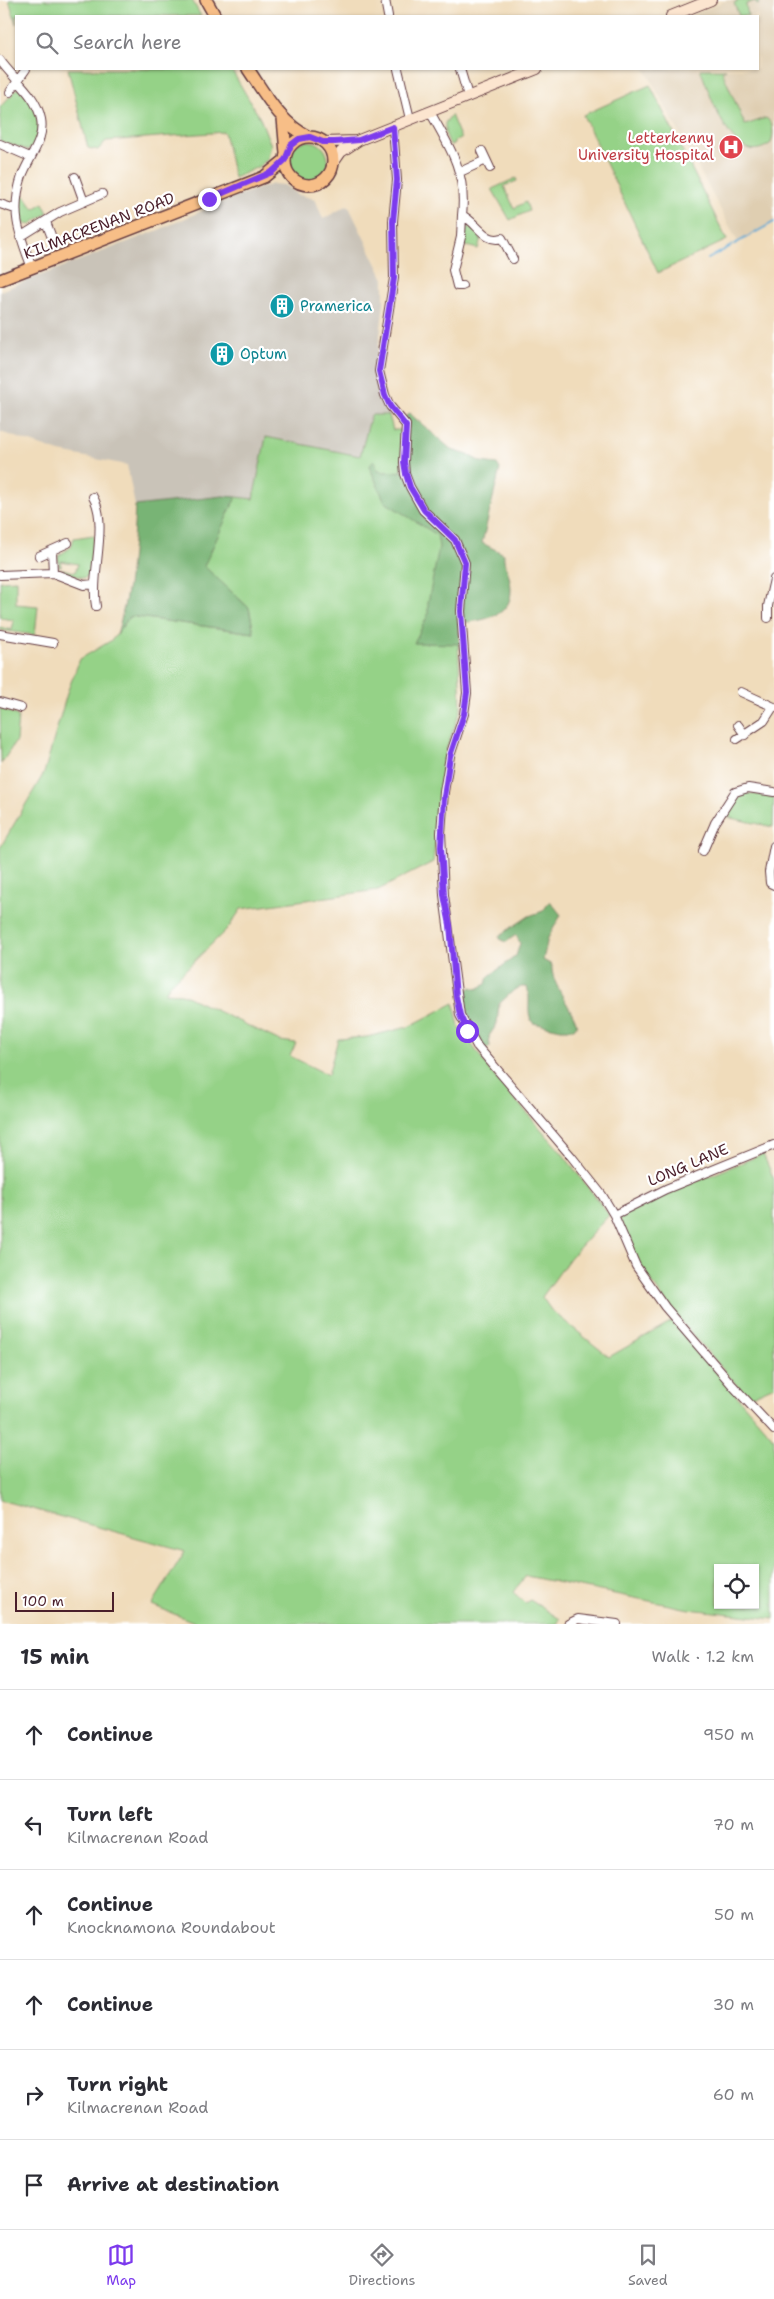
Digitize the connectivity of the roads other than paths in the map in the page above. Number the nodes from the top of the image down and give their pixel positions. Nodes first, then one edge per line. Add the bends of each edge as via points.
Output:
1 (206, 0) edge
2 (385, 0) edge
3 (711, 0) edge
4 (214, 15) edge
5 (388, 15) edge
6 (674, 15) edge
7 (0, 60) edge
8 (25, 70) edge
9 (249, 70) edge
10 (398, 70) edge
11 (460, 70) edge
12 (533, 70) edge
13 (18, 82) junction
14 (10, 92) dead end
15 (468, 96) junction
16 (430, 112) junction
17 (283, 118) junction
18 (410, 119) junction
19 (393, 127) junction
20 (310, 137) junction
21 (359, 140) junction
22 (323, 142) junction
23 (0, 144) edge
24 (482, 151) dead end
25 (30, 157) junction
26 (285, 157) junction
27 (486, 160) junction
28 (332, 165) junction
29 (490, 168) dead end
30 (460, 172) junction
31 (75, 177) dead end
32 (264, 177) junction
33 (296, 182) junction
34 (102, 194) dead end
35 (84, 202) junction
36 (0, 204) edge
37 (16, 209) junction
38 (462, 215) junction
39 (46, 222) junction
40 (20, 236) junction
41 (54, 243) dead end
42 (513, 259) dead end
43 (32, 268) junction
44 (0, 280) edge
45 (462, 286) dead end
46 (93, 497) dead end
47 (68, 543) dead end
48 (52, 551) junction
49 (39, 556) dead end
50 (53, 573) junction
51 (0, 575) edge
52 (774, 579) edge
53 (94, 584) junction
54 (96, 606) dead end
55 (769, 619) edge
56 (0, 634) edge
57 (53, 643) dead end
58 (741, 692) dead end
59 (0, 702) edge
60 (774, 707) edge
61 (21, 708) dead end
62 (738, 725) dead end
63 (774, 792) edge
64 (774, 851) edge
65 (703, 852) dead end
66 (774, 885) edge
67 (774, 1146) edge
68 (614, 1215) junction
69 (774, 1430) edge
70 (568, 1624) edge
71 (617, 1624) edge

1 - 4 main road
2 - 5 street
3 - 6 main road
7 - 13 street
8 - 13 street
9 - 17 main road
10 - 18 street
11 - 15 street
12 - 15 main road
13 - 14 street
13 - 25 street via 36,105 41,119 40,140
15 - 16 main road
16 - 18 main road
16 - 30 street
17 - 20 main road via 297,131
17 - 26 main road
18 - 19 main road
19 - 21 main road
19 - 68 street via 397,180 393,221 394,278 379,371 390,406 406,426 404,462 410,487 424,510 455,540 465,563 461,611 467,692 464,714 450,756 441,833 442,872 458,1005 467,1031 477,1046 587,1175
20 - 22 main road
20 - 26 main road via 296,140
21 - 22 main road
21 - 28 main road via 341,152
22 - 28 main road via 330,150
23 - 25 street
24 - 27 street
25 - 37 street via 22,177
26 - 32 main road
26 - 33 main road via 288,172
27 - 29 street
27 - 30 street
28 - 33 main road via 326,177 318,183
30 - 38 street via 464,198
31 - 35 street
32 - 33 main road
32 - 43 main road, KILMACRENAN ROAD
34 - 35 street
35 - 39 street
36 - 37 street
37 - 40 street
38 - 42 street via 474,222 488,238 502,238
38 - 45 street via 453,270 457,286
39 - 40 street
39 - 41 street
40 - 43 street
43 - 44 main road, KILMACRENAN ROAD
46 - 53 street via 99,540
47 - 48 street
48 - 49 street
48 - 50 street
50 - 51 street
50 - 53 street via 84,585
52 - 55 street via 768,606
53 - 54 street
56 - 57 street
58 - 60 street
59 - 61 street
60 - 62 street via 764,721 741,737
63 - 65 street via 748,788 735,792 715,823
64 - 66 street via 768,876
67 - 68 street, LONG LANE via 666,1189
68 - 69 street via 636,1266 655,1294
70 - 71 street via 578,1619

